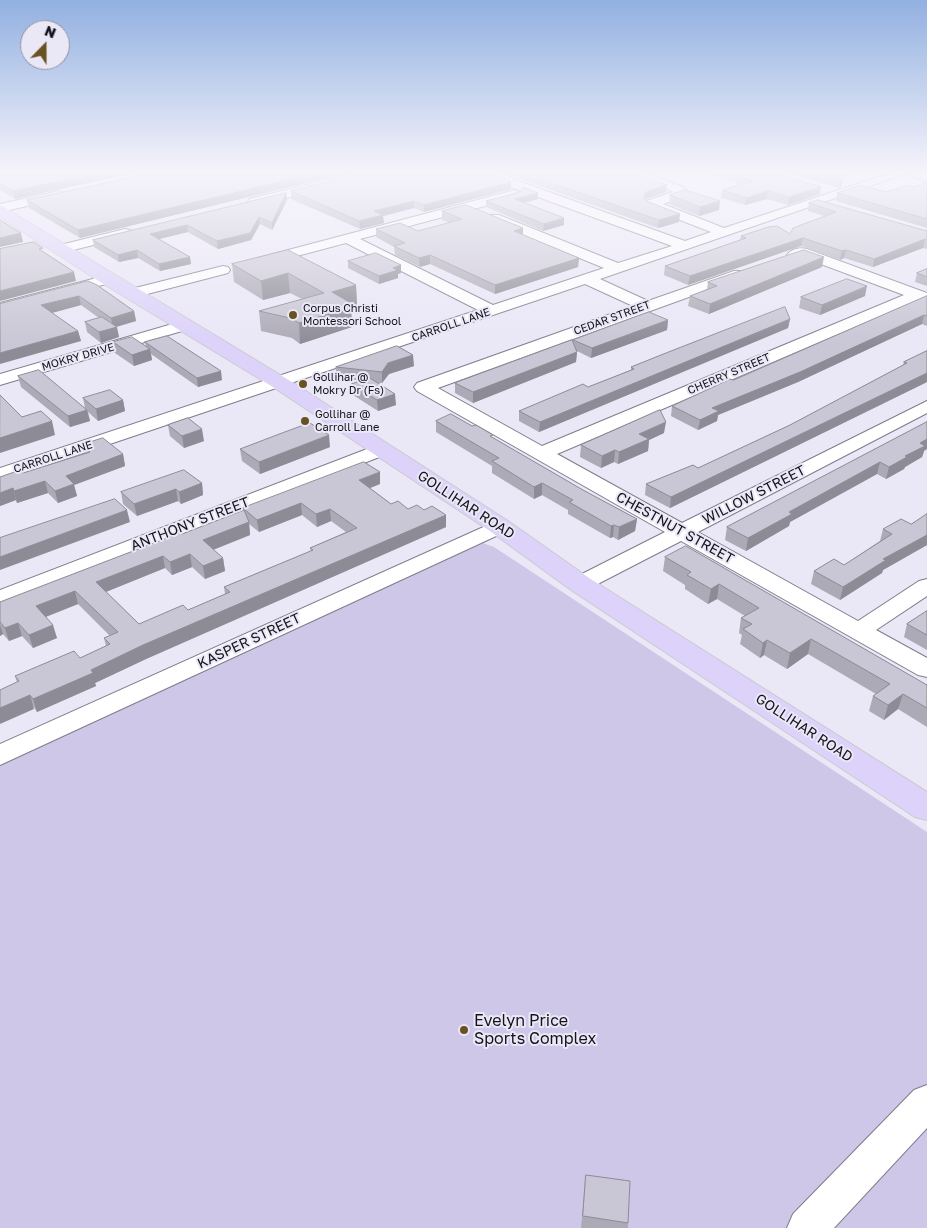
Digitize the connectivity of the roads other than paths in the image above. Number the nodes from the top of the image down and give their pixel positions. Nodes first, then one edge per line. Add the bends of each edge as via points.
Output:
1 (28, 230) edge
2 (376, 230) edge
3 (524, 230) edge
4 (643, 230) edge
5 (717, 230) edge
6 (731, 230) edge
7 (136, 231) edge
8 (724, 233) junction
9 (346, 238) junction
10 (48, 245) junction
11 (686, 246) junction
12 (783, 259) edge
13 (260, 262) edge
14 (756, 268) edge
15 (619, 269) junction
16 (223, 270) dead end
17 (108, 279) junction
18 (587, 279) junction
19 (132, 293) junction
20 (922, 296) edge
21 (644, 306) junction
22 (0, 308) edge
23 (493, 311) junction
24 (186, 325) junction
25 (0, 380) edge
26 (280, 383) junction
27 (423, 387) joint
28 (927, 406) edge
29 (380, 450) junction
30 (542, 452) junction
31 (0, 474) edge
32 (499, 526) junction
33 (681, 532) junction
34 (580, 584) junction
35 (927, 586) edge
36 (0, 598) edge
37 (859, 631) junction
38 (927, 669) edge
39 (0, 755) edge
40 (927, 808) edge
41 (927, 1102) edge
42 (807, 1228) edge

1 - 10 main road, GOLLIHAR ROAD
2 - 9 street
3 - 15 street
4 - 11 street
5 - 8 street
6 - 8 street, CARROLL LANE
7 - 10 street
8 - 11 street, CARROLL LANE
9 - 13 street
9 - 23 street
10 - 17 main road, GOLLIHAR ROAD
11 - 15 street, CARROLL LANE
12 - 20 street via 802,252
14 - 21 street, CEDAR STREET
15 - 18 street, CARROLL LANE
16 - 19 street
17 - 19 main road, GOLLIHAR ROAD
17 - 22 street
18 - 21 street
18 - 23 street, CARROLL LANE
19 - 24 main road, GOLLIHAR ROAD
20 - 30 street, CHERRY STREET
21 - 27 street, CEDAR STREET
23 - 26 street, CARROLL LANE
24 - 25 street, MOKRY DRIVE
24 - 26 main road, GOLLIHAR ROAD
26 - 29 main road, GOLLIHAR ROAD
26 - 31 street, CARROLL LANE
27 - 30 street, CHESTNUT STREET
28 - 33 street, WILLOW STREET
29 - 32 main road, GOLLIHAR ROAD
29 - 36 street, ANTHONY STREET
30 - 33 street, CHESTNUT STREET
32 - 34 main road, GOLLIHAR ROAD
32 - 39 street, KASPER STREET
33 - 34 street, WILLOW STREET
33 - 37 street, CHESTNUT STREET
34 - 40 main road, GOLLIHAR ROAD
35 - 37 street
37 - 38 street, CHESTNUT STREET
41 - 42 street

